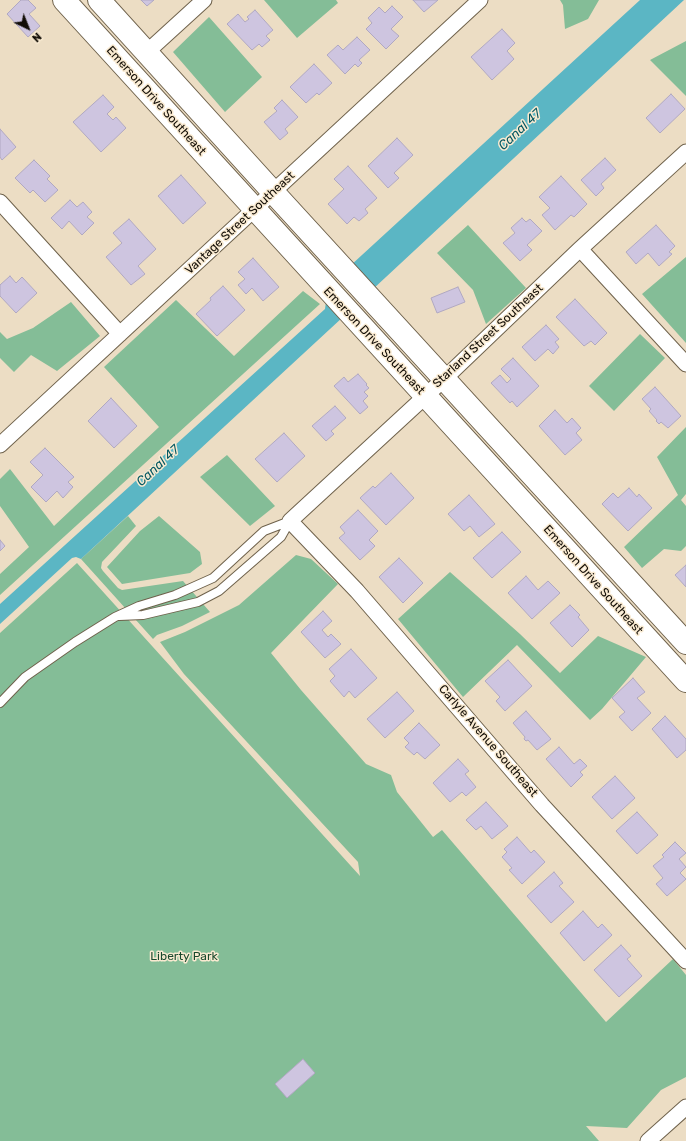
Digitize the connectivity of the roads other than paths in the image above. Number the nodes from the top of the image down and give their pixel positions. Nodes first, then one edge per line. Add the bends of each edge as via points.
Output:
1 (64, 0) edge
2 (99, 0) edge
3 (204, 0) edge
4 (480, 0) edge
5 (147, 52) junction
6 (686, 152) edge
7 (273, 192) junction
8 (0, 202) edge
9 (254, 209) junction
10 (580, 249) junction
11 (120, 334) junction
12 (686, 364) edge
13 (444, 379) junction
14 (425, 396) junction
15 (0, 445) edge
16 (290, 521) junction
17 (115, 617) junction
18 (686, 643) edge
19 (686, 681) edge
20 (0, 703) edge
21 (686, 961) edge
22 (686, 1107) edge
23 (648, 1141) edge

1 - 9 street, Emerson Drive Southeast
2 - 5 street
3 - 5 street
4 - 7 street, Vantage Street Southeast
5 - 7 street
6 - 10 street, Starland Street Southeast
7 - 9 street, Vantage Street Southeast
7 - 13 street
8 - 11 street
9 - 11 street, Vantage Street Southeast
9 - 14 street, Emerson Drive Southeast
10 - 12 street
10 - 13 street, Starland Street Southeast
11 - 15 street, Vantage Street Southeast
13 - 14 street, Starland Street Southeast
13 - 18 street
14 - 16 street, Starland Street Southeast
14 - 19 street, Emerson Drive Southeast
16 - 17 lane, Starland Street Southeast via 264,531 212,578
16 - 17 lane, Starland Street Southeast via 281,537 219,591 198,602 143,616
16 - 21 street, Carlyle Avenue Southeast via 357,591 542,805
17 - 20 lane, Starland Street Southeast via 25,677
22 - 23 street

